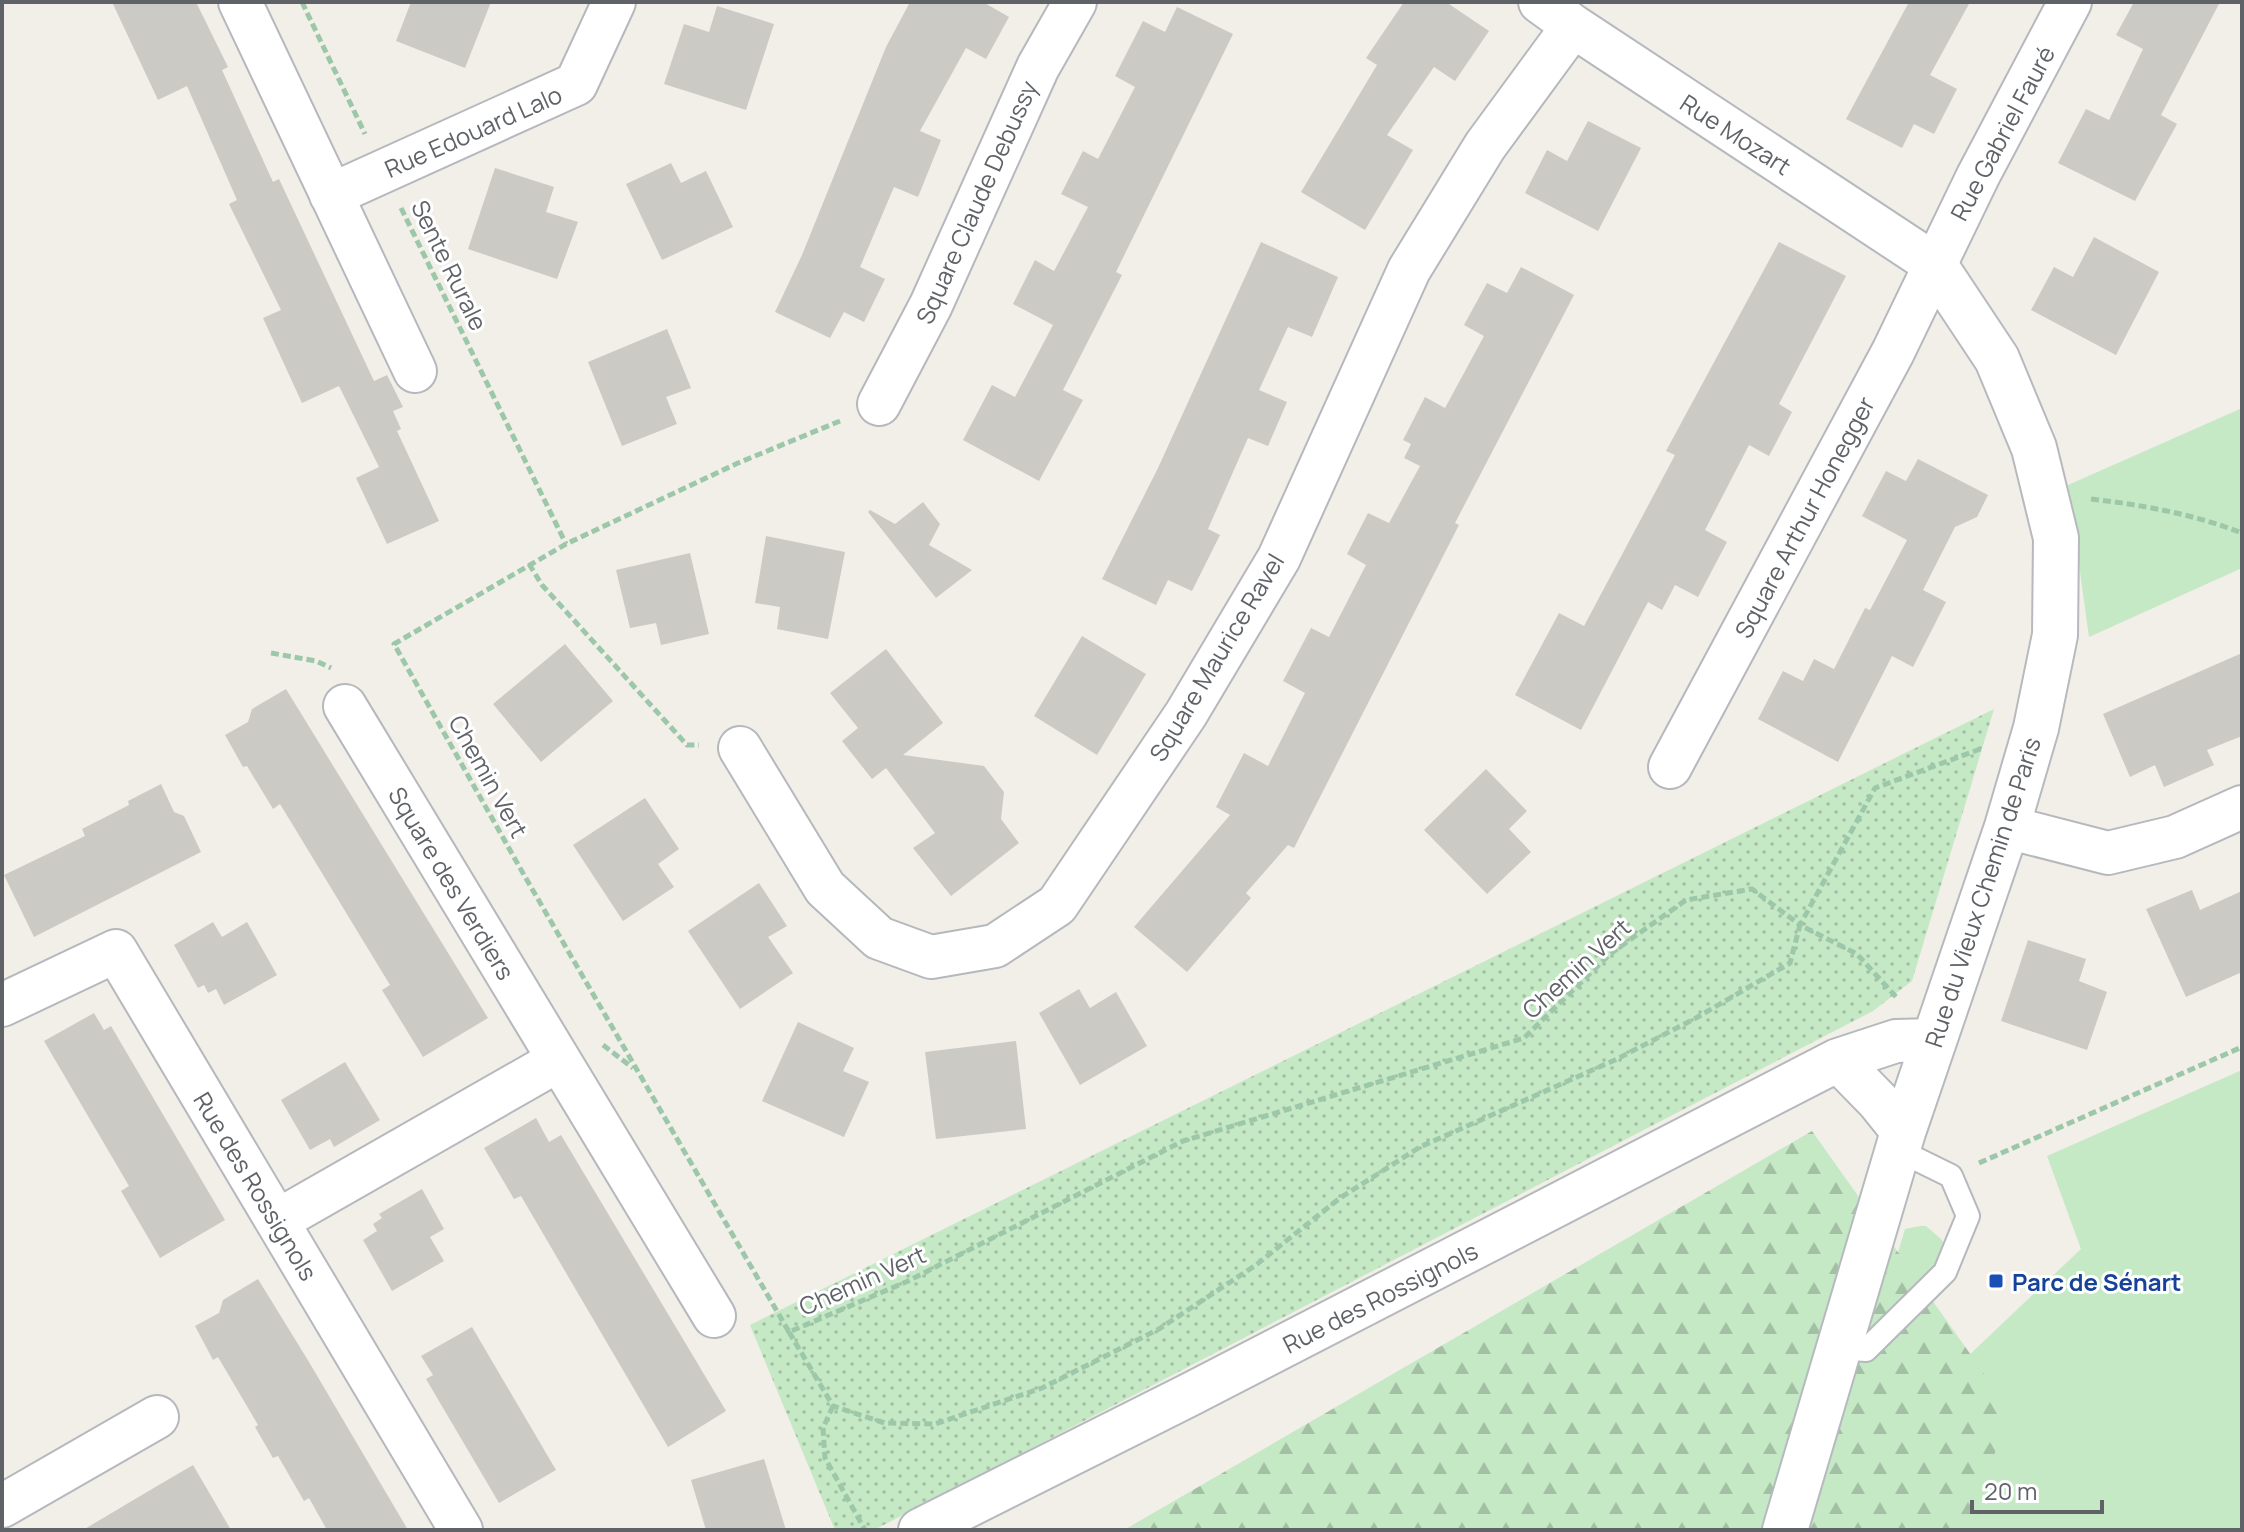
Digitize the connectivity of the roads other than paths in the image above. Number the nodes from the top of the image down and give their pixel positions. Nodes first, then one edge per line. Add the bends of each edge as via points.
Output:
1 (240, 2) edge
2 (614, 2) edge
3 (1075, 2) edge
4 (2070, 2) edge
5 (1556, 14) edge
6 (331, 195) junction
7 (1934, 264) junction
8 (415, 371) dead end
9 (879, 404) road end
10 (345, 706) dead end
11 (740, 748) road end
12 (1670, 767) dead end
13 (2242, 807) edge
14 (2007, 827) junction
15 (2, 1005) edge
16 (1934, 1040) junction
17 (559, 1060) junction
18 (1838, 1060) junction
19 (1900, 1141) junction
20 (277, 1221) junction
21 (714, 1316) dead end
22 (1839, 1348) junction
23 (157, 1417) dead end
24 (2, 1506) edge
25 (461, 1530) edge
26 (920, 1530) edge
27 (1785, 1530) edge

1 - 6 street
2 - 6 street, Rue Edouard Lalo via 576,84
3 - 9 street, Square Claude Debussy via 1038,67 931,305
4 - 7 street, Rue Gabriel Fauré
5 - 7 street, Rue Mozart
5 - 11 street, Square Maurice Ravel via 1485,146 1409,270 1279,558 1186,714 1057,905 995,946 931,957 879,938 825,888
6 - 8 street
7 - 12 street, Square Arthur Honegger via 1893,352
7 - 14 street, Rue du Vieux Chemin de Paris via 1997,359 2034,448 2056,538 2055,635 2036,728
10 - 17 street, Square des Verdiers
13 - 14 street via 2175,837 2108,853
14 - 16 street, Rue du Vieux Chemin de Paris
15 - 20 street, Rue des Rossignols via 116,951
16 - 18 street, Rue des Rossignols via 1896,1041
16 - 19 street, Rue du Vieux Chemin de Paris
17 - 20 street
17 - 21 street, Square des Verdiers
18 - 19 street via 1878,1101
18 - 26 street, Rue des Rossignols
19 - 22 street, Rue du Vieux Chemin de Paris
19 - 22 lane via 1951,1176 1968,1216 1945,1272 1866,1350
20 - 25 street, Rue des Rossignols
22 - 27 street, Rue du Vieux Chemin de Paris
23 - 24 street

